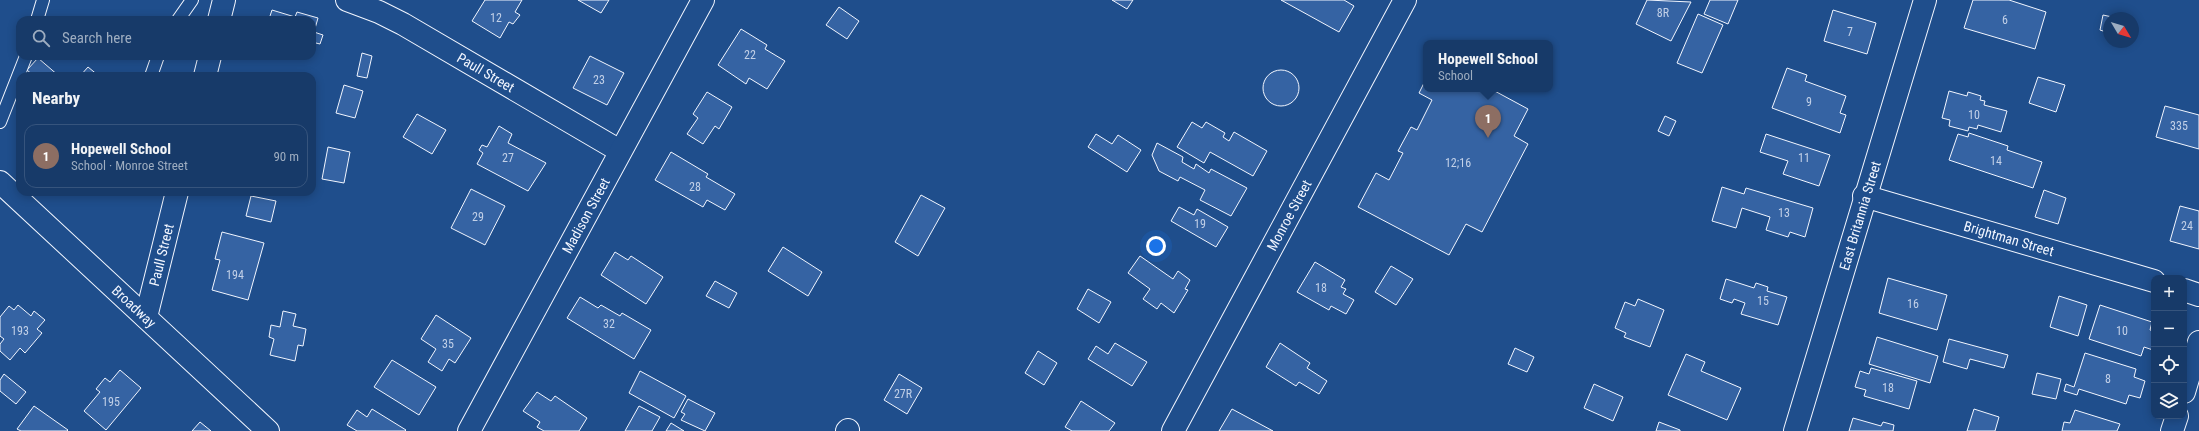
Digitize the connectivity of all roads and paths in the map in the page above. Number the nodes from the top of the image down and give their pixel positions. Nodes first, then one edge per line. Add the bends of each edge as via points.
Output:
1 (43, 0) edge
2 (192, 0) edge
3 (224, 0) edge
4 (347, 0) edge
5 (702, 0) edge
6 (1405, 0) edge
7 (1925, 0) edge
8 (38, 16) edge
9 (181, 16) edge
10 (220, 16) edge
11 (24, 60) edge
12 (157, 60) edge
13 (209, 60) edge
14 (20, 72) edge
15 (152, 72) edge
16 (206, 72) edge
17 (16, 81) edge
18 (0, 122) edge
19 (620, 151) junction
20 (0, 182) edge
21 (176, 196) edge
22 (1864, 196) junction
23 (2151, 280) edge
24 (2187, 291) edge
25 (2199, 295) edge
26 (146, 317) junction
27 (2199, 342) edge
28 (2187, 383) edge
29 (2176, 419) edge
30 (268, 431) edge
31 (469, 431) edge
32 (1173, 431) edge
33 (1795, 431) edge
34 (2172, 431) edge

1 - 8 lane
2 - 9 lane
3 - 10 street
4 - 19 street, Paull Street via 403,24
5 - 19 street, Madison Street
6 - 32 street, Monroe Street
7 - 22 street, East Britannia Street
11 - 14 lane
12 - 15 lane
13 - 16 street
17 - 18 lane
19 - 31 street, Madison Street
20 - 26 street, Broadway
21 - 26 street, Paull Street
22 - 23 street, Brightman Street
22 - 33 street, East Britannia Street
24 - 25 street
26 - 30 street, Broadway
27 - 28 street
29 - 34 street

